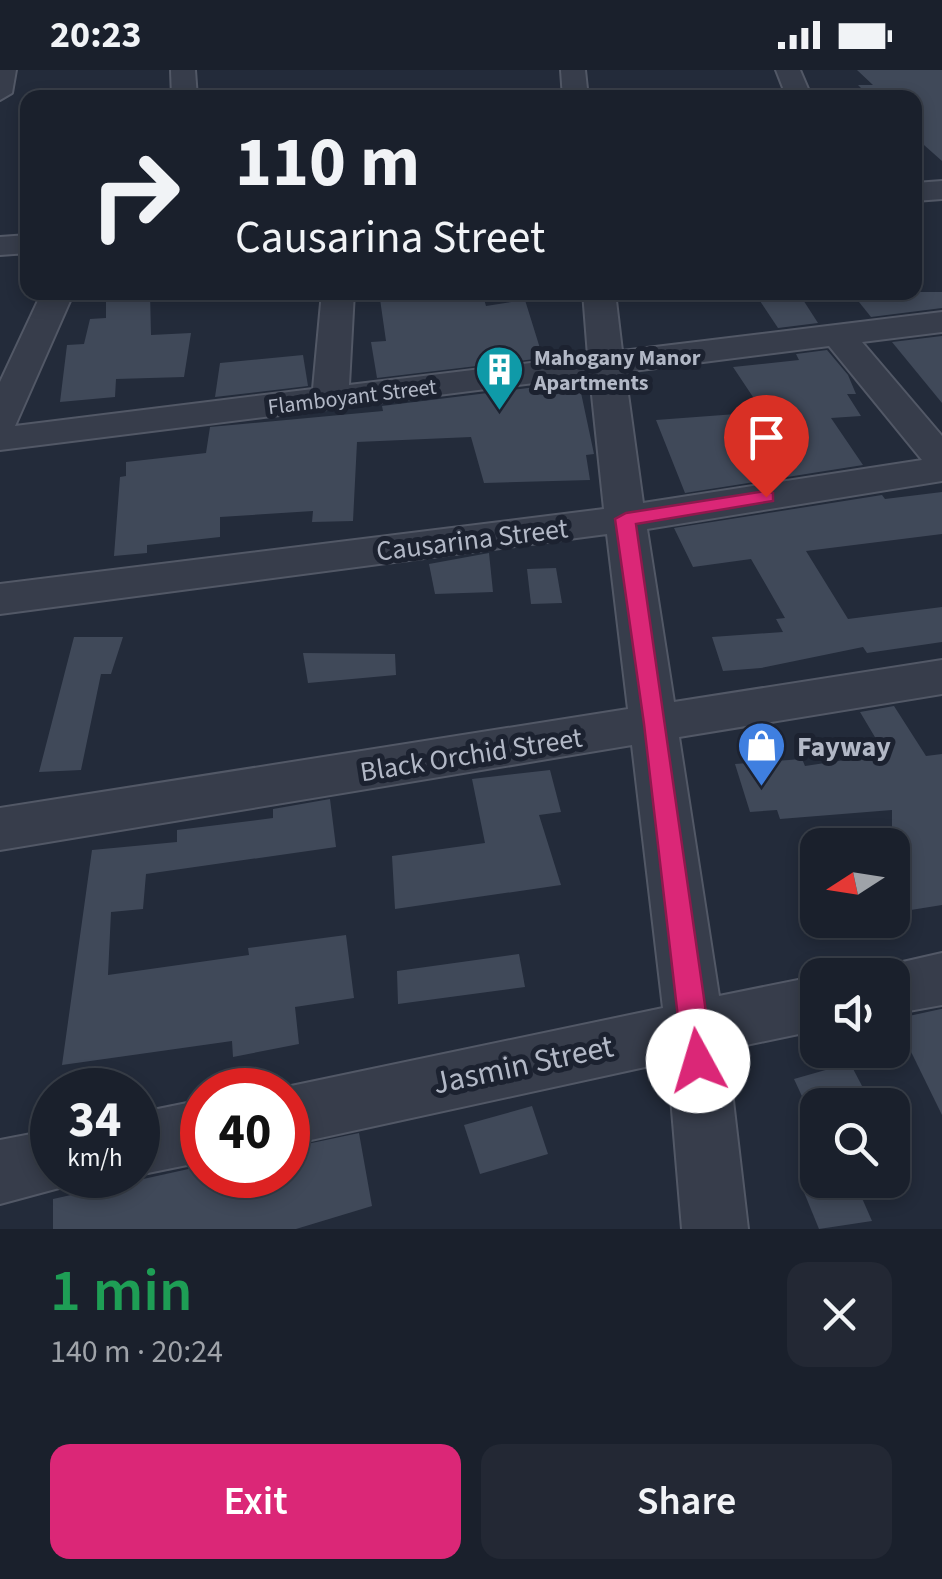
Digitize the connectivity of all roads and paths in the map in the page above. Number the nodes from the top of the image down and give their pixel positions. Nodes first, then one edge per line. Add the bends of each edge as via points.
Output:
1 (4, 70) edge
2 (0, 93) edge
3 (54, 300) edge
4 (337, 300) edge
5 (600, 300) edge
6 (942, 322) edge
7 (838, 334) junction
8 (604, 364) junction
9 (330, 399) junction
10 (0, 421) edge
11 (0, 439) edge
12 (942, 460) edge
13 (942, 469) edge
14 (626, 519) junction
15 (0, 599) edge
16 (942, 677) edge
17 (656, 724) junction
18 (0, 829) edge
19 (942, 978) edge
20 (910, 984) edge
21 (800, 1007) edge
22 (695, 1028) junction
23 (310, 1109) edge
24 (30, 1166) edge
25 (0, 1172) edge
26 (715, 1229) edge

1 - 2 street
3 - 10 street
4 - 9 street
5 - 8 street
6 - 7 street, Flamboyant Street
7 - 8 street, Flamboyant Street
7 - 12 street
8 - 9 street, Flamboyant Street
8 - 14 street
9 - 11 street, Flamboyant Street
13 - 14 street, Causarina Street
14 - 15 street, Causarina Street
14 - 17 street
16 - 17 street, Black Orchid Street
17 - 18 street, Black Orchid Street
17 - 22 street
19 - 20 street
21 - 22 street, Jasmin Street
22 - 23 street, Jasmin Street
22 - 26 street
24 - 25 street

